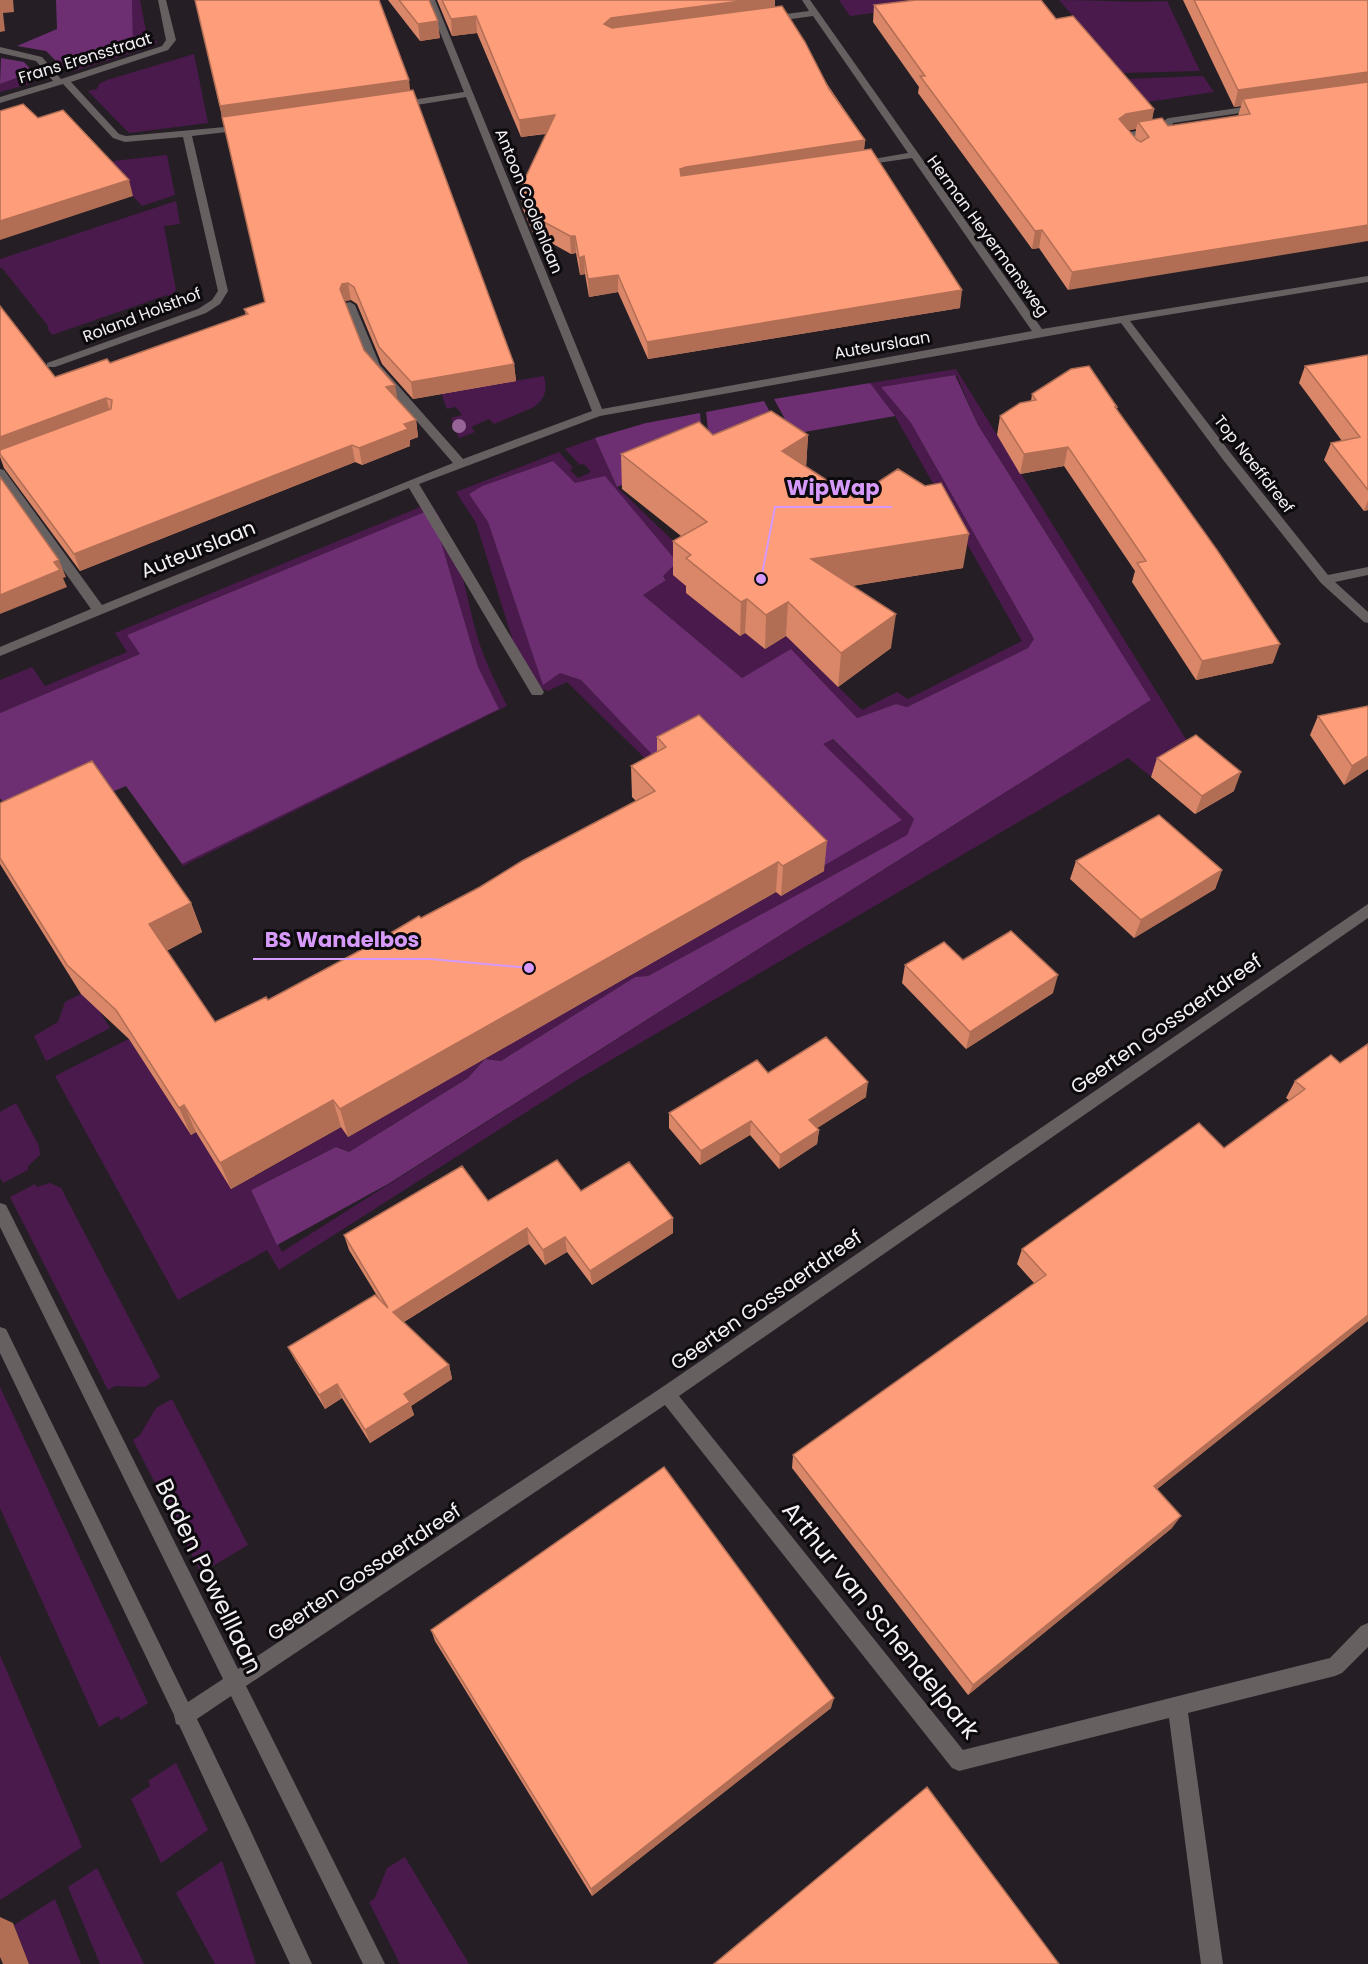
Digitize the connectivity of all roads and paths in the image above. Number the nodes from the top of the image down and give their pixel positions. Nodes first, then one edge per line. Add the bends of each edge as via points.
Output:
1 (162, 0) edge
2 (431, 0) edge
3 (806, 0) edge
4 (814, 13) junction
5 (755, 21) edge
6 (0, 50) edge
7 (62, 81) junction
8 (470, 94) junction
9 (0, 100) edge
10 (388, 106) edge
11 (1270, 106) edge
12 (252, 125) edge
13 (187, 135) junction
14 (1137, 154) edge
15 (913, 156) junction
16 (845, 166) edge
17 (1368, 279) edge
18 (350, 305) edge
19 (1124, 320) junction
20 (1039, 333) junction
21 (51, 365) dead end
22 (598, 413) junction
23 (461, 464) junction
24 (0, 473) edge
25 (412, 482) junction
26 (1368, 571) edge
27 (1324, 580) junction
28 (99, 611) junction
29 (1368, 619) edge
30 (0, 652) edge
31 (537, 692) dead end
32 (1368, 910) edge
33 (0, 1210) edge
34 (0, 1335) edge
35 (667, 1394) junction
36 (1368, 1633) edge
37 (233, 1683) junction
38 (1177, 1707) junction
39 (183, 1717) junction
40 (301, 1964) edge
41 (374, 1964) edge
42 (1212, 1964) edge

1 - 7 street, Frans Erensstraat via 171,40 165,48
2 - 8 street, Antoon Coolenlaan
3 - 4 street, Herman Heyermansweg
4 - 5 street
4 - 15 street, Herman Heyermansweg
6 - 7 street via 39,59
7 - 9 street, Frans Erensstraat
7 - 13 street via 116,136 125,139
8 - 10 street
8 - 22 street, Antoon Coolenlaan
11 - 14 street via 1169,121 1166,129 1123,136
12 - 13 street
13 - 21 street, Roland Holsthof via 223,291 216,303
15 - 16 street, Herman Heyermansweg
15 - 20 street, Herman Heyermansweg
17 - 19 street, Auteurslaan
18 - 23 street via 375,366
19 - 20 street, Auteurslaan
19 - 27 street, Top Naeffdreef
20 - 22 street, Auteurslaan
22 - 23 street, Auteurslaan
23 - 25 street, Auteurslaan
24 - 28 street
25 - 28 street, Auteurslaan
25 - 31 street
26 - 27 street
27 - 29 street, Top Naeffdreef
28 - 30 street, Auteurslaan
32 - 35 street, Geerten Gossaertdreef
33 - 37 street, Baden Powelllaan
34 - 39 street
35 - 37 street, Geerten Gossaertdreef
35 - 38 street, Arthur van Schendelpark via 959,1761
36 - 38 street, Arthur van Schendelpark via 1335,1666
37 - 39 street, Geerten Gossaertdreef
37 - 41 street, Baden Powelllaan
38 - 42 street
39 - 40 street

